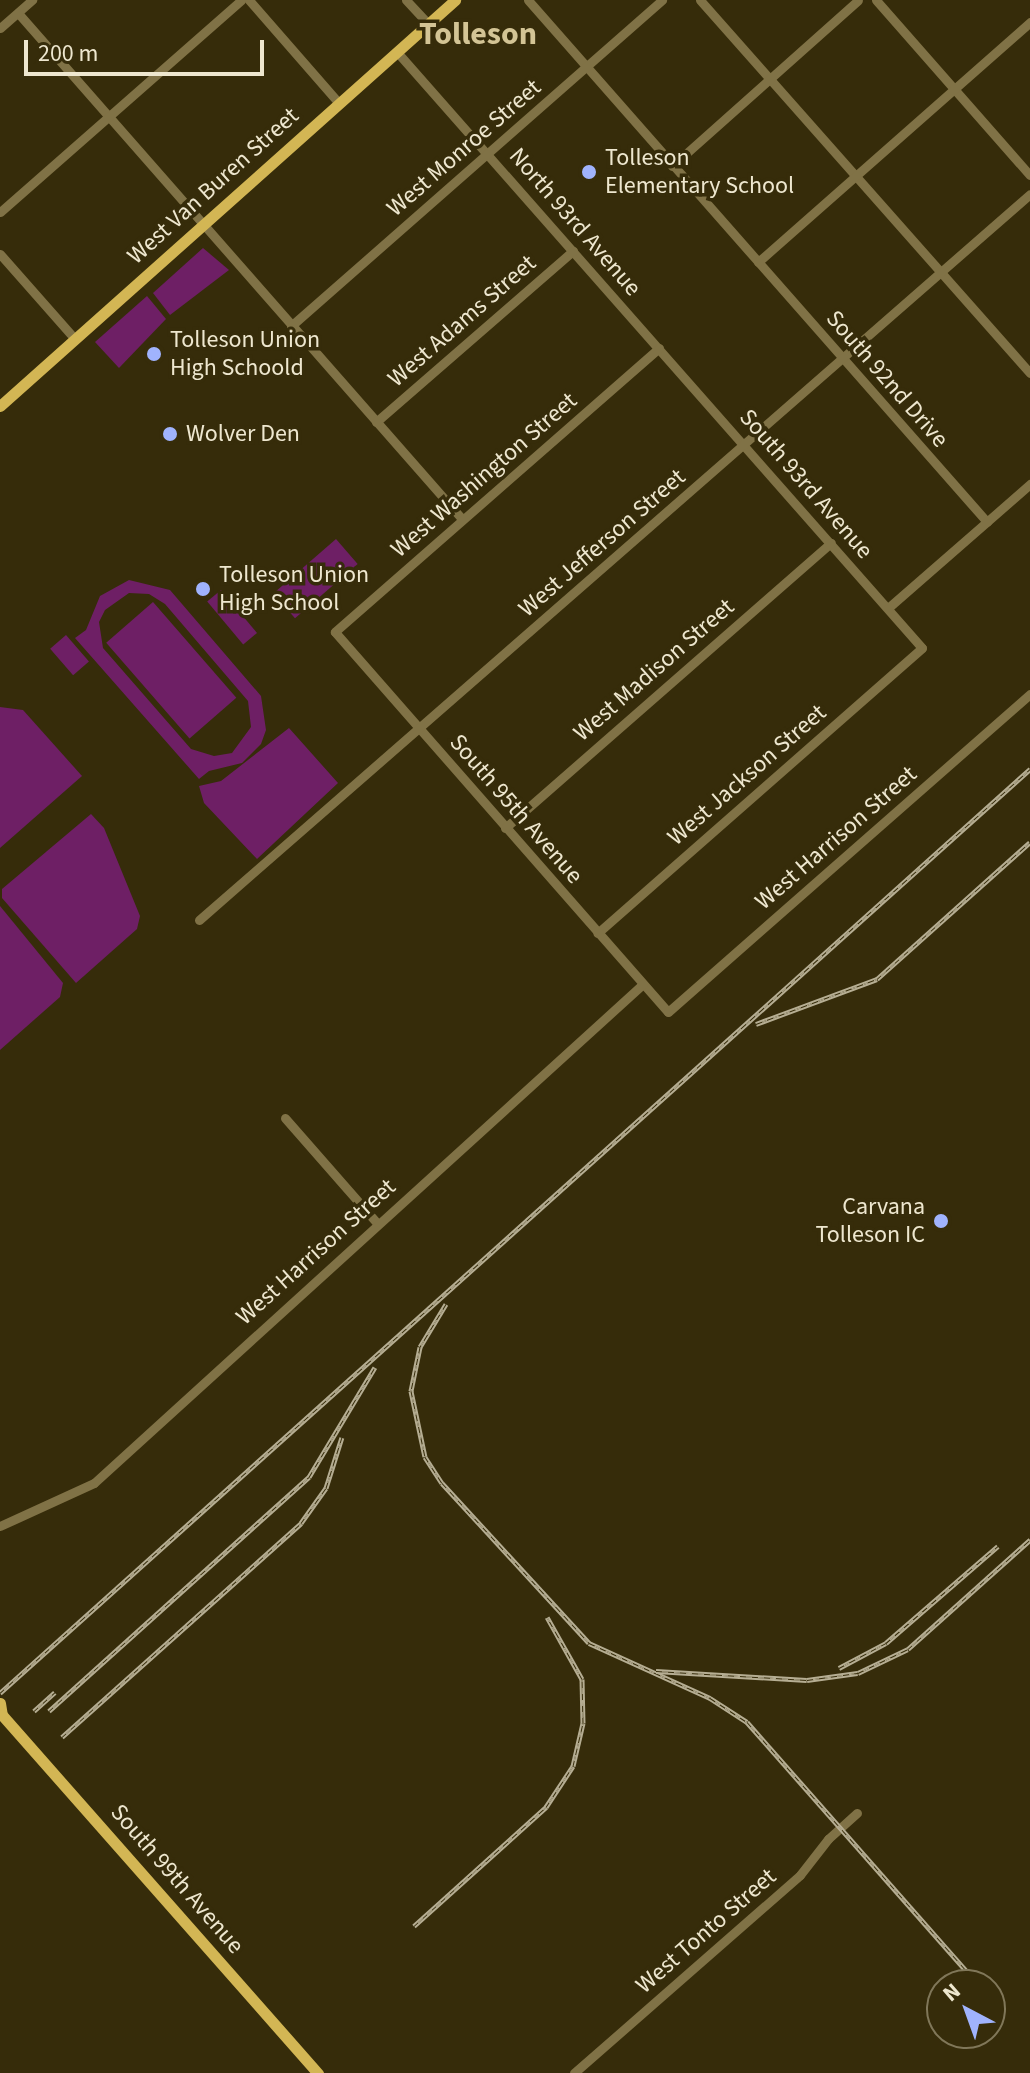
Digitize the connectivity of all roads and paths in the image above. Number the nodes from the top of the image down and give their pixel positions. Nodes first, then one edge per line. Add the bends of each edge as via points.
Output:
1 (32, 0) edge
2 (241, 0) edge
3 (250, 0) edge
4 (406, 0) edge
5 (455, 0) edge
6 (528, 0) edge
7 (662, 0) edge
8 (700, 0) edge
9 (858, 0) edge
10 (876, 0) edge
11 (18, 13) junction
12 (1030, 22) edge
13 (428, 24) junction
14 (0, 28) edge
15 (397, 52) junction
16 (586, 66) junction
17 (771, 79) junction
18 (954, 89) junction
19 (339, 103) junction
20 (109, 116) junction
21 (488, 153) junction
22 (672, 166) junction
23 (1030, 175) edge
24 (856, 176) junction
25 (1030, 194) edge
26 (0, 212) edge
27 (202, 225) junction
28 (573, 251) junction
29 (0, 254) edge
30 (758, 262) junction
31 (941, 272) junction
32 (291, 326) junction
33 (74, 338) junction
34 (659, 348) junction
35 (842, 359) junction
36 (1030, 373) edge
37 (0, 406) edge
38 (376, 422) junction
39 (744, 444) junction
40 (1030, 484) edge
41 (462, 519) junction
42 (987, 522) junction
43 (831, 543) junction
44 (888, 608) junction
45 (335, 632) joint
46 (922, 648) joint
47 (1030, 694) edge
48 (419, 729) junction
49 (505, 828) junction
50 (199, 920) dead end
51 (598, 933) junction
52 (643, 984) junction
53 (668, 1012) joint
54 (285, 1118) dead end
55 (377, 1223) junction
56 (0, 1526) edge
57 (1, 1711) edge
58 (857, 1813) dead end
59 (318, 2073) edge
60 (574, 2073) edge

1 - 11 street
2 - 20 street
3 - 19 street
4 - 13 street
5 - 13 main road, West Van Buren Street
6 - 16 street, South 92nd Drive
7 - 16 street, West Monroe Street
8 - 17 street
9 - 17 street
10 - 18 street
11 - 14 street
11 - 20 street
12 - 18 street
13 - 15 main road, West Van Buren Street
15 - 19 main road, West Van Buren Street
15 - 21 street, North 93rd Avenue
16 - 21 street, West Monroe Street
16 - 22 street, South 92nd Drive
17 - 22 street
17 - 24 street
18 - 23 street
18 - 24 street
19 - 27 main road, West Van Buren Street
20 - 26 street
20 - 27 street
21 - 28 street, North 93rd Avenue
21 - 32 street, West Monroe Street
22 - 30 street, South 92nd Drive
24 - 30 street
24 - 31 street
25 - 31 street, West Jefferson Street
27 - 32 street
27 - 33 main road, West Van Buren Street
28 - 34 street, North 93rd Avenue
28 - 38 street, West Adams Street
29 - 33 street
30 - 35 street, South 92nd Drive
31 - 35 street, West Jefferson Street
31 - 36 street
32 - 38 street
33 - 37 main road, West Van Buren Street
34 - 39 street, South 93rd Avenue
34 - 41 street, West Washington Street
35 - 39 street, West Jefferson Street
35 - 42 street, South 92nd Drive
38 - 41 street
39 - 43 street, South 93rd Avenue
39 - 48 street, West Jefferson Street
40 - 42 street
41 - 45 street, West Washington Street
42 - 44 street
43 - 44 street, South 93rd Avenue
43 - 49 street, West Madison Street
44 - 46 street, South 93rd Avenue
45 - 48 street, South 95th Avenue
46 - 51 street, West Jackson Street
47 - 53 street, West Harrison Street
48 - 49 street, South 95th Avenue
48 - 50 street, West Jefferson Street
49 - 51 street, South 95th Avenue
51 - 52 street, South 95th Avenue
52 - 53 street, South 95th Avenue
52 - 55 street, West Harrison Street
54 - 55 street
55 - 56 street, West Harrison Street via 94,1483
57 - 59 main road, South 99th Avenue
58 - 60 street, West Tonto Street via 800,1875

